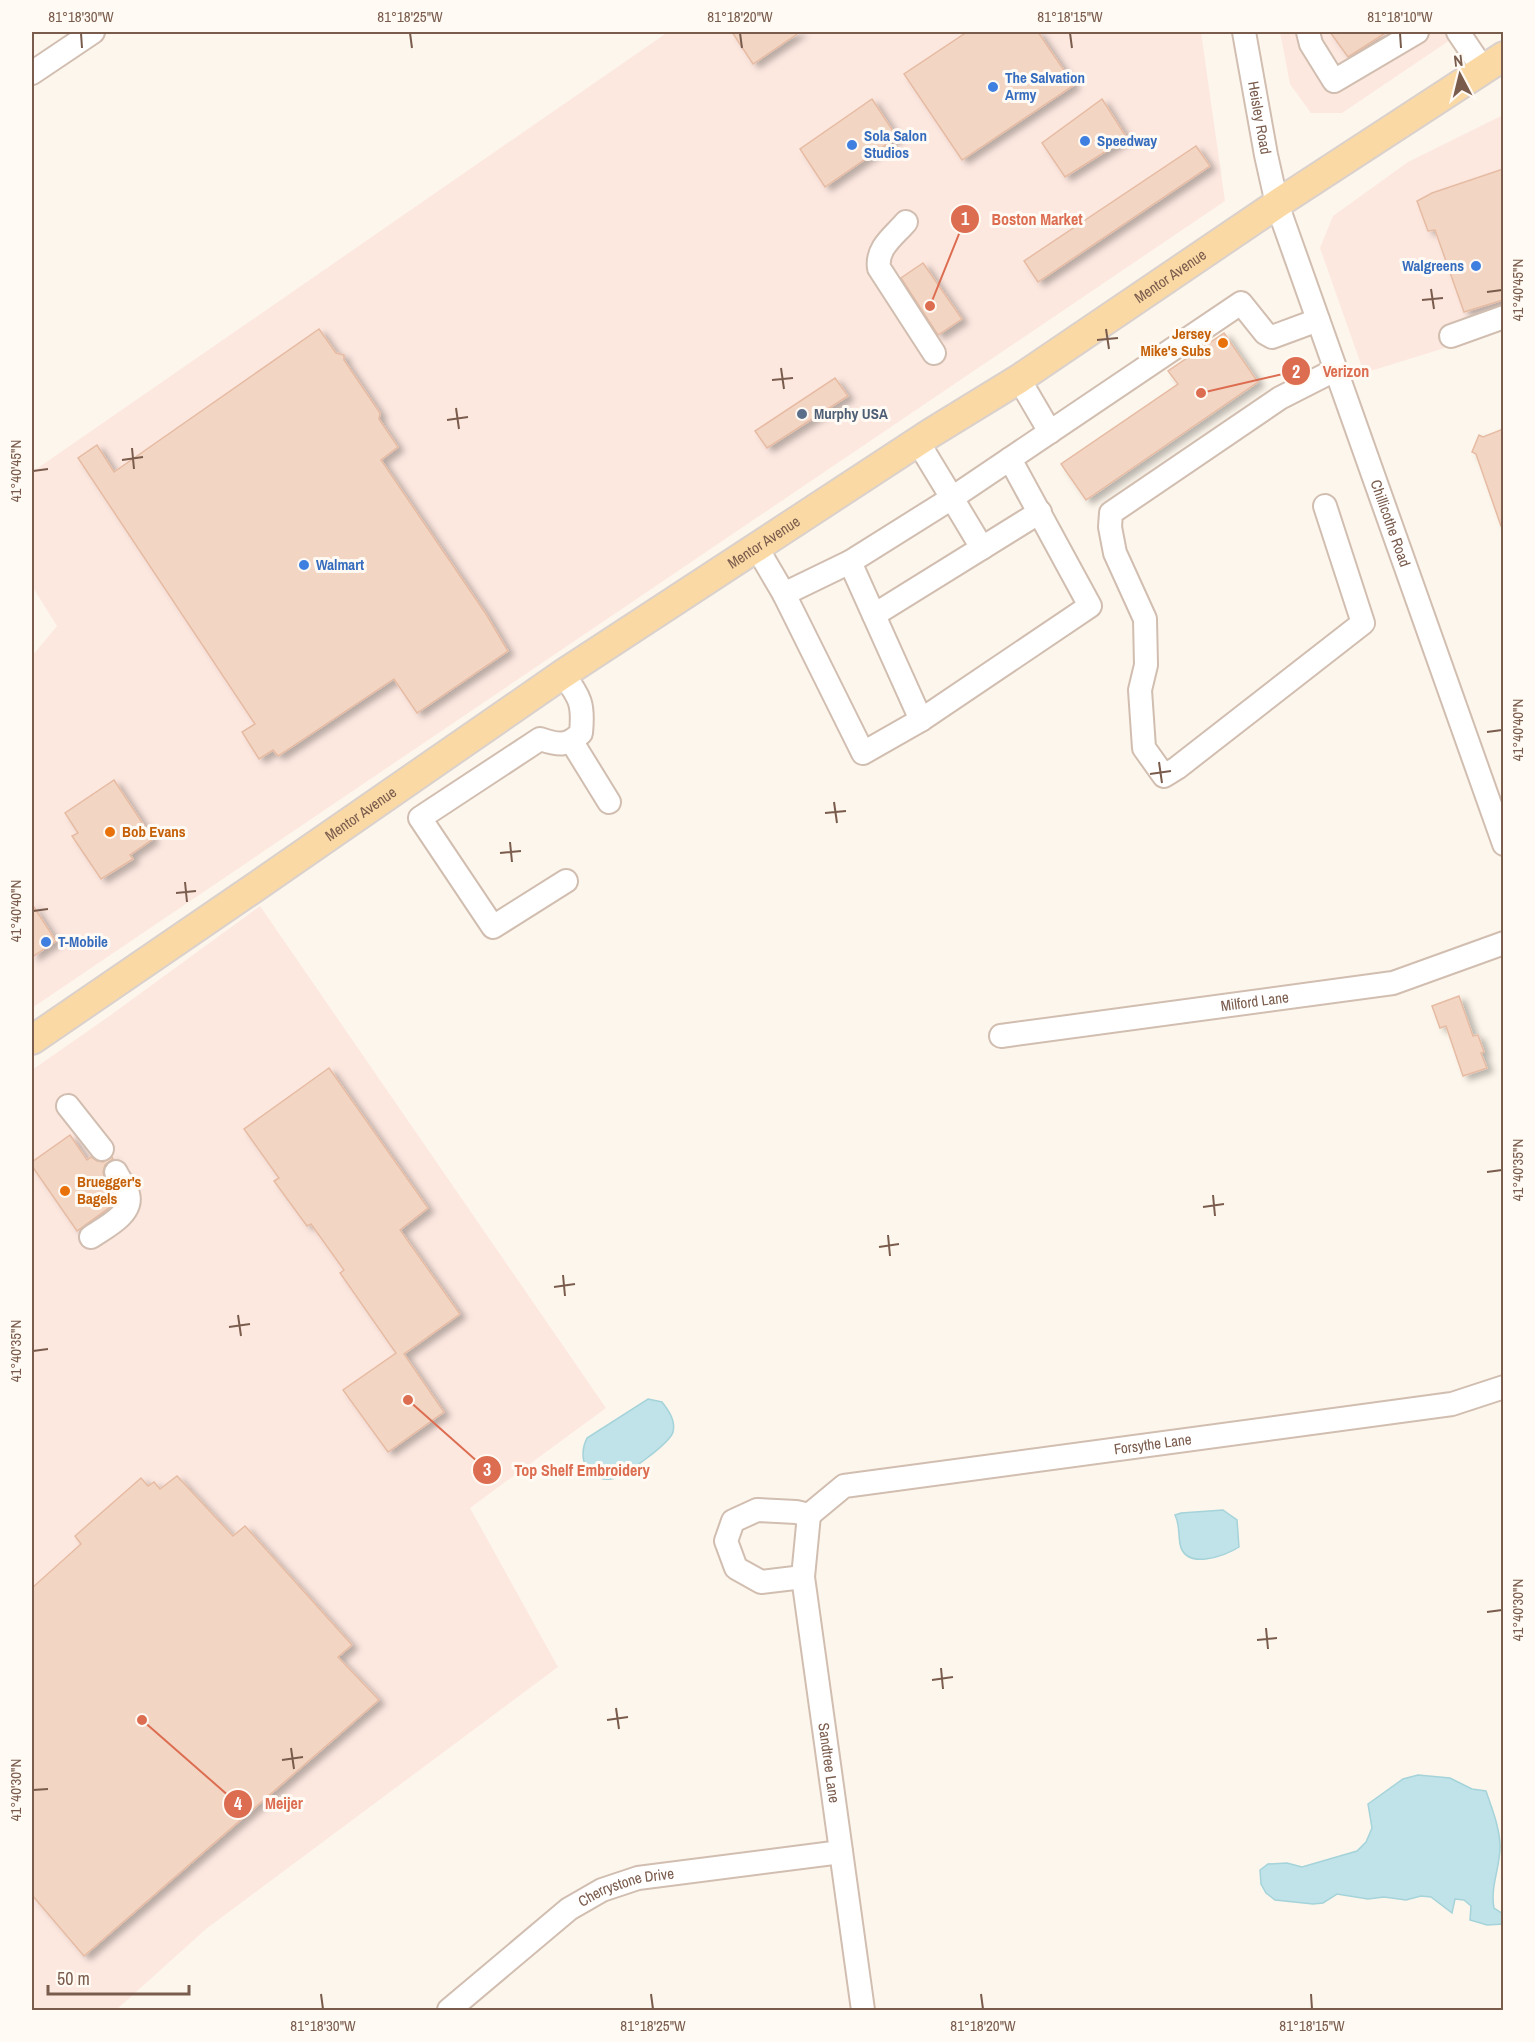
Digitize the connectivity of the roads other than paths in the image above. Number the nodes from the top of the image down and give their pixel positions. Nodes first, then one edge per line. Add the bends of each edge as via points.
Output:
1 (93, 32) edge
2 (1244, 32) edge
3 (1308, 32) edge
4 (1417, 32) edge
5 (1458, 32) edge
6 (1493, 62) edge
7 (32, 73) edge
8 (1277, 204) junction
9 (906, 222) dead end
10 (1503, 317) edge
11 (1318, 320) junction
12 (1451, 336) dead end
13 (934, 352) dead end
14 (1335, 370) junction
15 (1019, 379) junction
16 (1050, 432) junction
17 (918, 442) junction
18 (1010, 459) junction
19 (952, 498) junction
20 (1325, 506) dead end
21 (1040, 512) junction
22 (757, 548) junction
23 (982, 548) junction
24 (850, 562) junction
25 (784, 594) junction
26 (874, 615) junction
27 (563, 674) junction
28 (921, 720) junction
29 (572, 742) junction
30 (609, 802) dead end
31 (1503, 844) edge
32 (566, 881) dead end
33 (1503, 943) edge
34 (1002, 1036) dead end
35 (32, 1040) edge
36 (69, 1106) dead end
37 (102, 1149) dead end
38 (116, 1172) dead end
39 (92, 1237) dead end
40 (1503, 1387) edge
41 (809, 1515) junction
42 (803, 1577) junction
43 (841, 1852) junction
44 (449, 2010) edge
45 (863, 2010) edge

1 - 7 street
2 - 8 street, Heisley Road
3 - 4 street via 1334,81
5 - 6 street
6 - 8 main road, Mentor Avenue
8 - 11 street, Chillicothe Road
8 - 15 main road, Mentor Avenue
9 - 13 street via 887,240 878,260 879,268
10 - 12 street
11 - 14 street, Chillicothe Road
11 - 16 street via 1272,337 1241,303
14 - 20 street via 1280,398 1111,513 1115,553 1145,619 1146,665 1140,690 1144,748 1164,776 1362,623
14 - 31 street, Chillicothe Road
15 - 16 street
15 - 17 main road, Mentor Avenue
16 - 18 street
17 - 19 street
17 - 22 main road, Mentor Avenue
18 - 19 street
18 - 21 street
19 - 23 street
19 - 24 street
21 - 23 street
21 - 28 street via 1090,606
22 - 25 street
22 - 27 main road, Mentor Avenue
23 - 26 street
24 - 25 street
24 - 26 street
25 - 28 street via 863,753
26 - 28 street
27 - 29 street via 579,697 583,712 581,733
27 - 35 main road, Mentor Avenue
29 - 30 street
29 - 32 street via 560,744 540,739 420,818 493,927
33 - 34 street, Milford Lane via 1393,983
36 - 37 street
38 - 39 street via 129,1196 128,1206 121,1216
40 - 41 street, Forsythe Lane via 1452,1404 844,1486
41 - 42 street, Sandtree Lane
41 - 42 street via 757,1510 733,1521 726,1541 736,1568 761,1582
42 - 43 street, Sandtree Lane
43 - 44 street, Cherrystone Drive via 638,1878 602,1890 569,1909
43 - 45 street, Sandtree Lane

